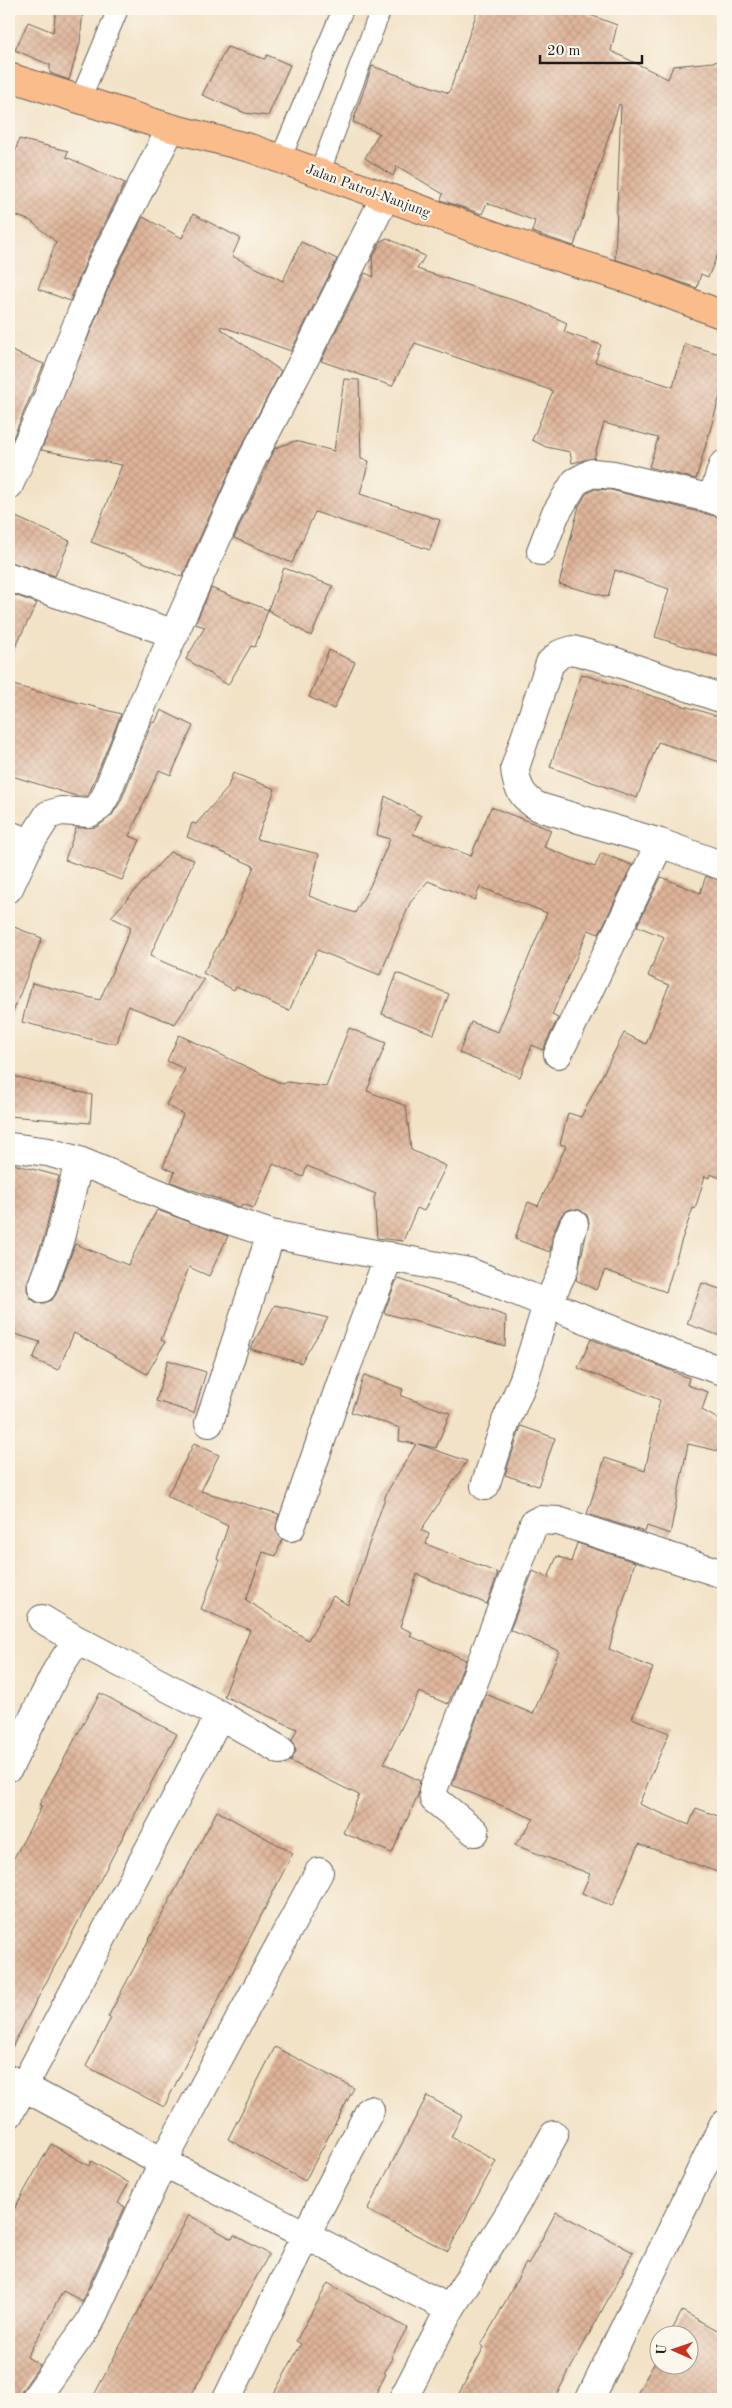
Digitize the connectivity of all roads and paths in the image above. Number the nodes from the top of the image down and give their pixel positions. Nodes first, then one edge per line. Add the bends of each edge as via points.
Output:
1 (118, 9) edge
2 (343, 9) edge
3 (381, 9) edge
4 (9, 77) edge
5 (80, 100) junction
6 (171, 128) junction
7 (280, 160) junction
8 (320, 174) junction
9 (385, 198) junction
10 (723, 315) edge
11 (723, 465) edge
12 (9, 485) edge
13 (717, 501) edge
14 (541, 551) dead end
15 (9, 578) edge
16 (175, 634) junction
17 (723, 699) edge
18 (19, 839) edge
19 (660, 843) junction
20 (723, 866) edge
21 (9, 888) edge
22 (558, 1054) dead end
23 (9, 1148) edge
24 (79, 1161) junction
25 (574, 1224) dead end
26 (270, 1234) junction
27 (388, 1256) junction
28 (42, 1288) dead end
29 (546, 1305) junction
30 (723, 1371) edge
31 (209, 1423) dead end
32 (485, 1486) dead end
33 (291, 1527) dead end
34 (723, 1574) edge
35 (42, 1619) dead end
36 (77, 1640) junction
37 (220, 1715) junction
38 (280, 1750) dead end
39 (9, 1767) edge
40 (475, 1832) dead end
41 (319, 1872) dead end
42 (15, 2082) edge
43 (370, 2110) dead end
44 (9, 2114) edge
45 (723, 2125) edge
46 (554, 2135) dead end
47 (163, 2162) junction
48 (306, 2234) junction
49 (450, 2308) junction
50 (35, 2399) edge
51 (227, 2399) edge
52 (403, 2399) edge
53 (590, 2399) edge

1 - 5 lane
2 - 7 lane
3 - 8 lane
4 - 5 main road, Jalan Patrol-Nanjung
5 - 6 main road, Jalan Patrol-Nanjung
6 - 7 main road, Jalan Patrol-Nanjung via 250,148
6 - 12 street via 102,263
7 - 8 main road, Jalan Patrol-Nanjung
8 - 9 main road, Jalan Patrol-Nanjung
9 - 10 main road, Jalan Patrol-Nanjung via 637,282
9 - 16 street via 252,459
11 - 13 street
13 - 14 street via 614,475 592,473 575,482 555,515
15 - 16 street
16 - 18 street via 99,806 89,813 48,815
17 - 19 street via 573,650 560,654 550,663 515,768 515,780 521,792 529,802 539,807
18 - 21 street
19 - 20 street
19 - 22 street
23 - 24 street via 48,1152
24 - 26 street via 199,1210
24 - 28 street via 59,1242
25 - 29 street via 568,1239 564,1269
26 - 27 street
26 - 31 street
27 - 29 street via 469,1272 500,1282
27 - 33 street
29 - 30 street
29 - 32 street via 524,1379 506,1420
34 - 40 street via 558,1521 534,1523 433,1790 434,1799
35 - 36 street
36 - 37 street
36 - 39 street via 57,1670
37 - 38 street
37 - 42 street
41 - 47 street
42 - 44 street
42 - 47 street
43 - 48 street
45 - 53 street
46 - 49 street
47 - 48 street
47 - 50 street via 90,2322
48 - 49 street
48 - 51 street
49 - 52 street

